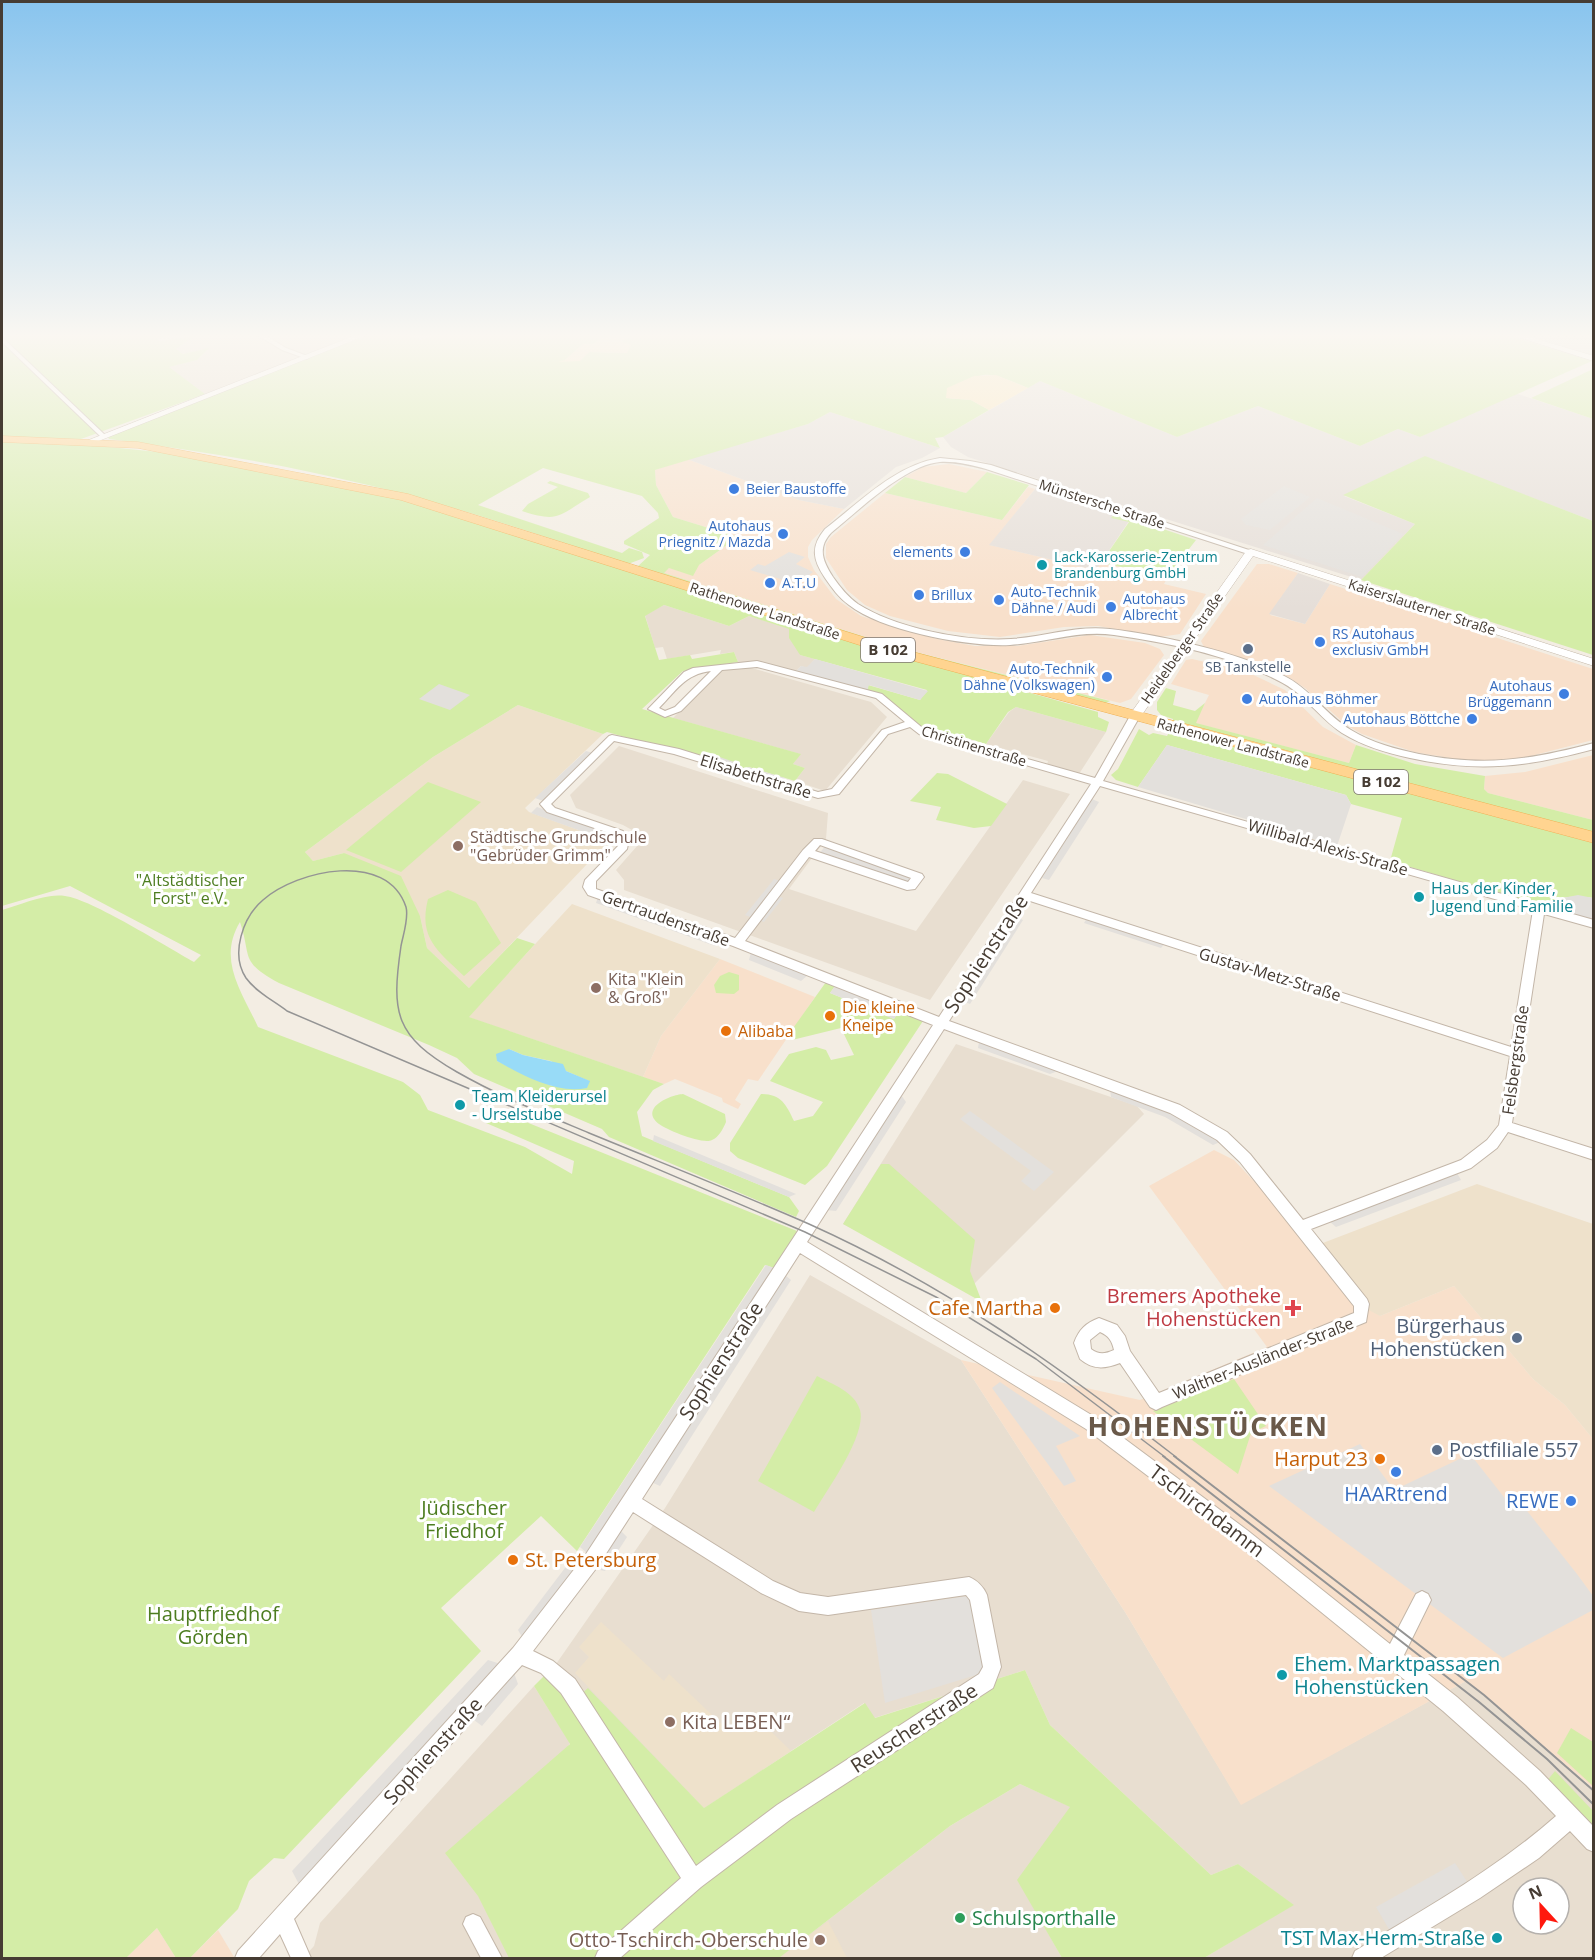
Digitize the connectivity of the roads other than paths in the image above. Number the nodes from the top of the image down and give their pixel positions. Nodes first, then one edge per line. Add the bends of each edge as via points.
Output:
1 (93, 426) edge
2 (124, 426) edge
3 (102, 435) junction
4 (2, 439) edge
5 (88, 442) junction
6 (1251, 552) junction
7 (1182, 648) junction
8 (1593, 663) edge
9 (720, 667) junction
10 (1135, 716) junction
11 (909, 724) junction
12 (612, 738) joint
13 (1593, 746) edge
14 (1098, 781) junction
15 (1593, 838) edge
16 (807, 852) junction
17 (1024, 895) junction
18 (1539, 908) junction
19 (1593, 924) edge
20 (737, 943) junction
21 (941, 1024) junction
22 (1516, 1053) junction
23 (1505, 1126) junction
24 (1593, 1155) edge
25 (1301, 1227) junction
26 (798, 1244) junction
27 (1123, 1354) dead end
28 (630, 1501) junction
29 (1422, 1600) dead end
30 (519, 1654) junction
31 (1393, 1658) junction
32 (1570, 1817) junction
33 (1593, 1842) edge
34 (694, 1880) junction
35 (283, 1917) junction
36 (473, 1924) dead end
37 (245, 1959) edge
38 (302, 1959) edge
39 (492, 1959) edge
40 (605, 1959) edge
41 (1362, 1959) edge

1 - 3 street
2 - 3 street
3 - 5 street
4 - 5 main road, Rathenower Landstraße / B 102
5 - 10 main road, Rathenower Landstraße / B 102 via 178,451 404,497 893,651
6 - 7 street, Heidelberger Straße
6 - 7 street, Münstersche Straße via 988,467 945,460 904,471 834,526 818,544 821,566 846,598 861,609 894,621 980,642 1095,630
6 - 8 street, Kaiserslauterner Straße
7 - 10 street, Heidelberger Straße
7 - 13 street via 1270,673 1295,687 1348,733 1407,754 1458,765 1500,767
9 - 9 street, Christinenstraße via 687,674 652,709 665,714 678,709
9 - 11 street, Christinenstraße via 769,665 879,696
10 - 14 street, Sophienstraße
10 - 15 main road, Rathenower Landstraße / B 102
11 - 12 street, Elisabethstraße via 885,732 834,792 818,795 676,751
11 - 14 street, Christinenstraße via 922,732
12 - 20 street, Gertraudenstraße via 545,804 551,810 619,833 624,839 623,847 591,880 589,887
14 - 17 street, Sophienstraße
14 - 18 street, Willibald-Alexis-Straße
16 - 16 street via 907,886 918,877 818,841
16 - 20 street, Gertraudenstraße
17 - 21 street, Sophienstraße
17 - 22 street, Gustav-Metz-Straße
18 - 19 street, Willibald-Alexis-Straße
18 - 22 street, Felsbergstraße
20 - 21 street, Gertraudenstraße
21 - 25 street, Walther-Ausländer-Straße via 1175,1109 1201,1123 1245,1158
21 - 26 street, Sophienstraße
22 - 23 street, Felsbergstraße
23 - 24 street
23 - 25 street, Felsbergstraße via 1492,1144 1466,1164
25 - 27 street, Walther-Ausländer-Straße via 1362,1304 1361,1317 1156,1402
26 - 28 street, Sophienstraße
26 - 31 street, Tschirchdamm via 1092,1424 1241,1536
28 - 30 street, Sophienstraße via 592,1560
28 - 34 street, Reuscherstraße via 767,1587 799,1602 828,1605 969,1586 978,1596 992,1667 986,1681 784,1812
29 - 31 street
30 - 34 street via 547,1667 568,1686
30 - 35 street, Sophienstraße
31 - 32 street, Tschirchdamm via 1533,1778
32 - 33 street, Tschirchdamm
32 - 41 street via 1532,1851
34 - 40 street, Reuscherstraße
35 - 37 street, Sophienstraße
35 - 38 street
36 - 39 street

